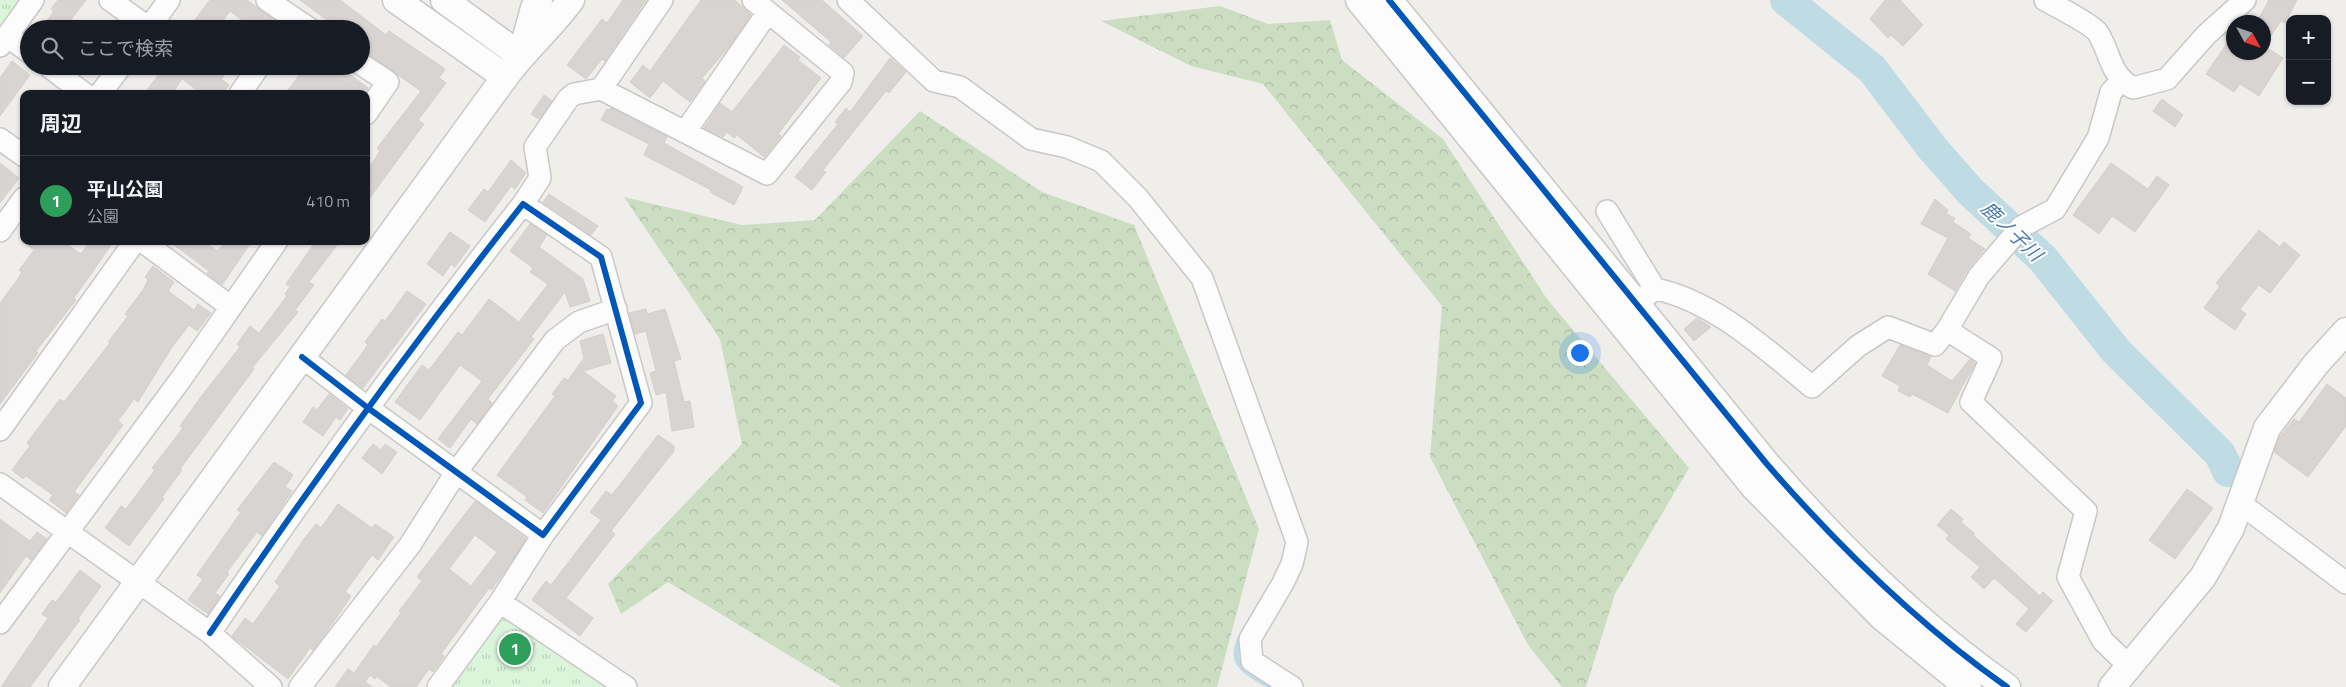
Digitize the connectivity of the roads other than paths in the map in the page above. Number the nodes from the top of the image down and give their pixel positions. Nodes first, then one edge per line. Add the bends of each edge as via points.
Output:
1 (33, 0) edge
2 (110, 0) edge
3 (170, 0) edge
4 (268, 0) edge
5 (396, 0) edge
6 (444, 0) edge
7 (540, 0) edge
8 (571, 0) edge
9 (662, 0) edge
10 (848, 0) edge
11 (1359, 0) edge
12 (1388, 0) edge
13 (2046, 0) edge
14 (2245, 0) edge
15 (761, 6) edge
16 (136, 20) edge
17 (155, 20) edge
18 (291, 20) edge
19 (3, 41) edge
20 (20, 48) edge
21 (521, 56) junction
22 (370, 70) edge
23 (60, 75) edge
24 (114, 75) edge
25 (253, 75) edge
26 (505, 77) junction
27 (2121, 81) junction
28 (601, 89) junction
29 (80, 90) edge
30 (103, 90) edge
31 (243, 90) edge
32 (370, 108) edge
33 (685, 132) junction
34 (0, 140) edge
35 (20, 153) edge
36 (20, 204) edge
37 (523, 204) junction
38 (1607, 211) dead end
39 (0, 231) edge
40 (132, 245) edge
41 (147, 245) edge
42 (274, 245) edge
43 (1636, 304) junction
44 (231, 306) junction
45 (616, 309) junction
46 (1947, 330) junction
47 (2346, 331) edge
48 (302, 357) junction
49 (368, 408) junction
50 (0, 430) edge
51 (457, 471) junction
52 (0, 484) edge
53 (2240, 503) junction
54 (67, 531) junction
55 (543, 535) junction
56 (137, 583) junction
57 (2346, 583) edge
58 (500, 602) junction
59 (0, 623) edge
60 (210, 633) junction
61 (2129, 666) junction
62 (62, 687) edge
63 (270, 687) edge
64 (300, 687) edge
65 (438, 687) edge
66 (626, 687) edge
67 (1292, 687) edge
68 (1968, 687) edge
69 (2007, 687) edge
70 (2112, 687) edge

1 - 19 street
2 - 16 street
3 - 17 street
4 - 18 street
5 - 26 street
6 - 21 street
7 - 21 street via 534,8
8 - 21 street
9 - 28 street
10 - 67 street via 934,81 960,87 1031,139 1067,147 1101,161 1138,198 1202,278 1297,542 1283,583 1250,639 1252,661
11 - 43 street
12 - 43 street
13 - 27 street via 2098,32
14 - 27 street via 2206,34 2167,79 2132,88
15 - 33 street
15 - 33 street via 843,73 841,82 768,174
19 - 20 street
21 - 26 street
22 - 32 street via 388,82
23 - 29 street
24 - 30 street
25 - 31 street
26 - 48 street
27 - 46 street via 2111,92 2098,138 2055,209 2021,227 1979,276
28 - 33 street
28 - 37 street via 574,94 568,99 534,146 540,178
34 - 35 street
36 - 39 street
37 - 45 street via 601,257
37 - 49 street
38 - 43 street
40 - 50 street
41 - 44 street
42 - 44 street
43 - 46 street via 1674,293 1740,328 1812,387 1858,346 1888,327 1935,345
43 - 68 street via 1754,487 1882,617
43 - 69 street via 1820,525 1929,628
44 - 54 street via 181,380
45 - 51 street via 579,322 556,340
45 - 55 street via 641,403
46 - 61 street via 1991,358 1971,402 2086,511 2068,577 2103,641
47 - 53 street via 2267,428
48 - 49 street
48 - 56 street
49 - 51 street
49 - 60 street
51 - 55 street
51 - 64 street via 410,545
52 - 54 street
53 - 57 street
53 - 61 street via 2231,528 2203,577
54 - 56 street
54 - 59 street
55 - 58 street
56 - 60 street
56 - 62 street
58 - 65 street
58 - 66 street
60 - 63 street
61 - 70 street

